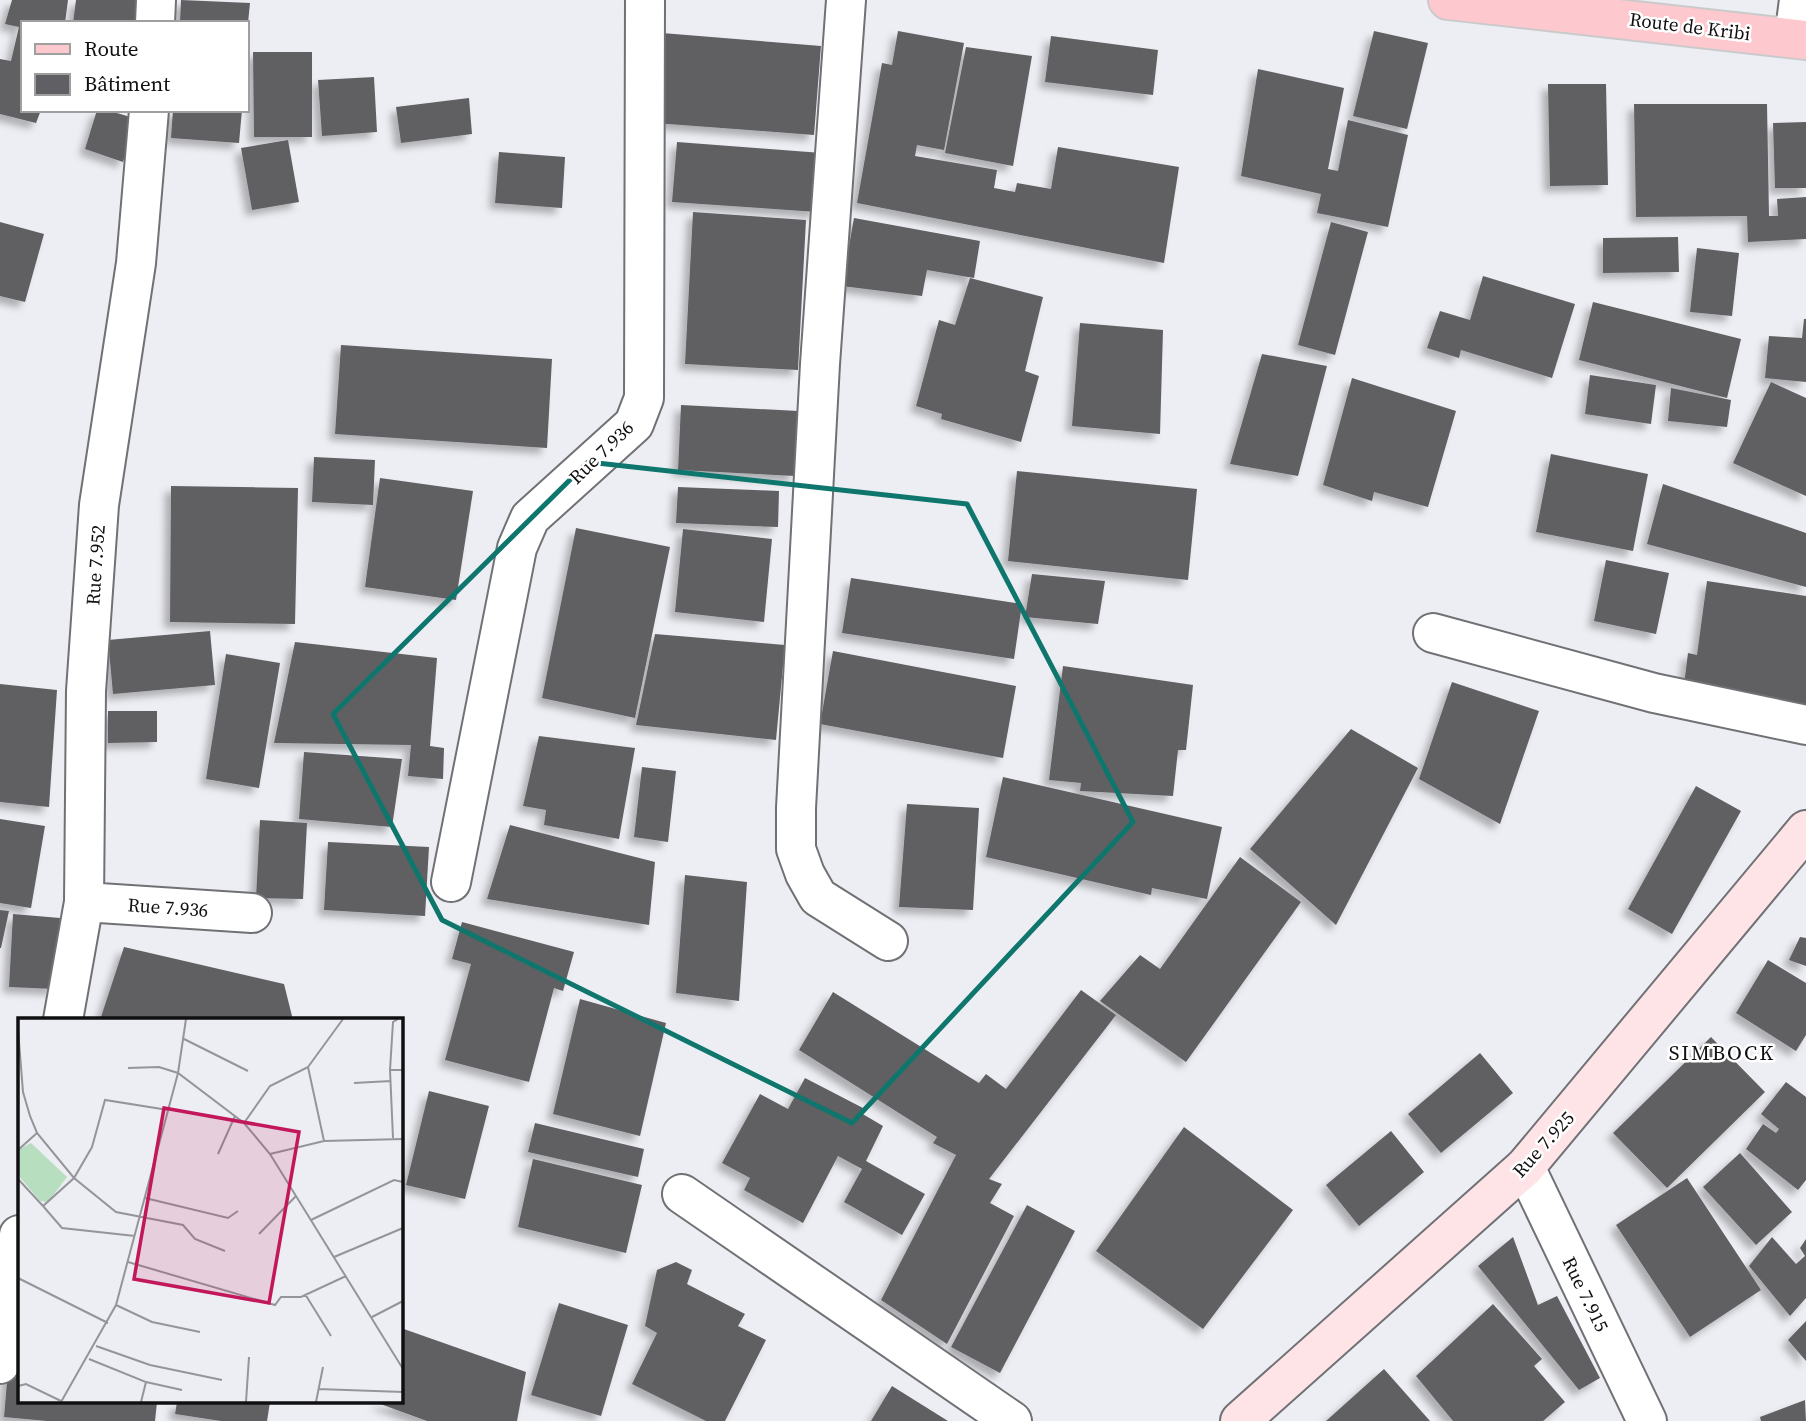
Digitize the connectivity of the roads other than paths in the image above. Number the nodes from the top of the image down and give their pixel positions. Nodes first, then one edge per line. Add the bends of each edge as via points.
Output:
1 (156, 0) edge
2 (645, 0) edge
3 (846, 0) edge
4 (1448, 0) edge
5 (1799, 0) edge
6 (155, 21) edge
7 (1800, 39) edge
8 (149, 112) edge
9 (1433, 633) dead end
10 (1806, 725) edge
11 (1804, 836) edge
12 (451, 881) dead end
13 (84, 902) junction
14 (252, 913) dead end
15 (888, 941) dead end
16 (63, 1018) edge
17 (1525, 1167) junction
18 (682, 1194) dead end
19 (18, 1242) edge
20 (0, 1364) edge
21 (1012, 1421) edge
22 (1240, 1421) edge
23 (1647, 1421) edge

1 - 6 street
2 - 12 street, Rue 7.936 via 644,398 634,424 530,518 517,548
3 - 15 street via 820,364 796,849 818,897
4 - 7 main road, Route de Kribi
5 - 7 street
8 - 13 street, Rue 7.952 via 136,264 99,505 86,691
9 - 10 street via 1654,693
11 - 17 street, Rue 7.925
13 - 14 street, Rue 7.936
13 - 16 street, Rue 7.952
17 - 22 street, Rue 7.925
17 - 23 street, Rue 7.915
18 - 21 street
19 - 20 street

